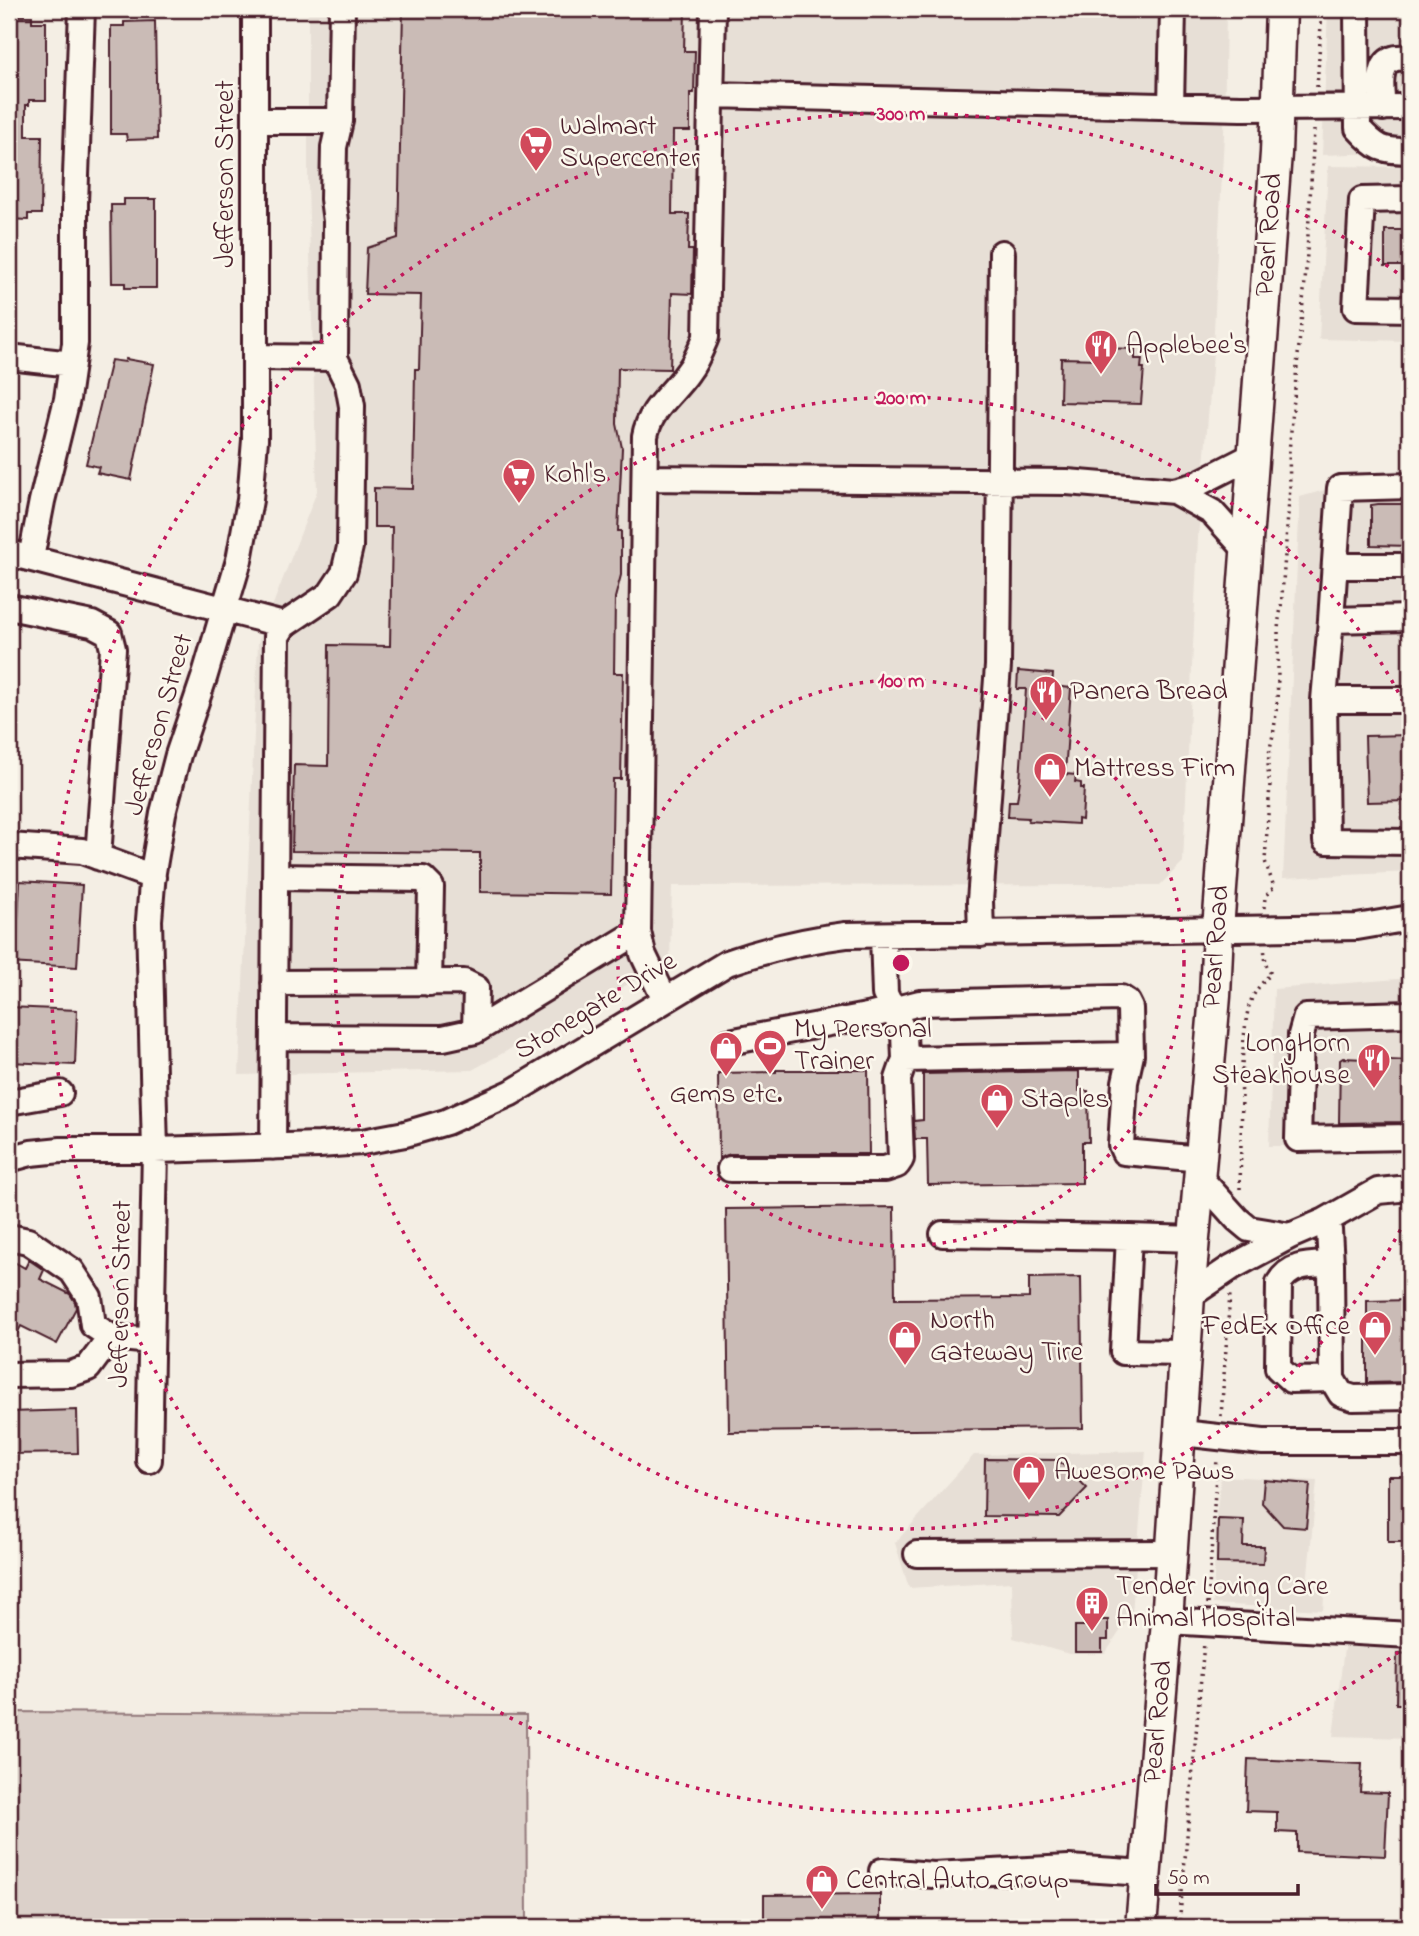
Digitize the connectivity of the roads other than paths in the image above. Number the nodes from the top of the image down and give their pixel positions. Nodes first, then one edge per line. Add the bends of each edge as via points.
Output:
1 (82, 9) edge
2 (255, 9) edge
3 (342, 9) edge
4 (713, 9) edge
5 (1173, 9) edge
6 (1281, 9) edge
7 (1357, 9) edge
8 (1410, 58) edge
9 (712, 95) junction
10 (1171, 106) junction
11 (1278, 107) junction
12 (1382, 107) junction
13 (1410, 107) edge
14 (1357, 108) junction
15 (257, 121) junction
16 (340, 121) junction
17 (1410, 151) edge
18 (1410, 199) edge
19 (1002, 253) dead end
20 (1410, 309) edge
21 (9, 357) edge
22 (255, 357) junction
23 (335, 358) junction
24 (72, 364) junction
25 (1254, 455) junction
26 (645, 478) junction
27 (1000, 483) junction
28 (1410, 486) edge
29 (1174, 491) junction
30 (1247, 551) junction
31 (20, 555) edge
32 (1335, 566) junction
33 (1410, 566) edge
34 (9, 607) edge
35 (225, 608) junction
36 (1410, 618) edge
37 (1331, 620) junction
38 (284, 625) junction
39 (1324, 700) junction
40 (1410, 700) edge
41 (1410, 842) edge
42 (9, 846) edge
43 (98, 857) junction
44 (153, 877) junction
45 (275, 877) junction
46 (1410, 918) edge
47 (1218, 929) junction
48 (638, 932) junction
49 (883, 934) junction
50 (981, 934) junction
51 (274, 983) junction
52 (429, 983) junction
53 (665, 1000) junction
54 (893, 1010) junction
55 (1410, 1014) edge
56 (475, 1031) junction
57 (274, 1037) junction
58 (729, 1042) dead end
59 (1131, 1055) junction
60 (905, 1059) junction
61 (60, 1093) dead end
62 (9, 1102) edge
63 (1410, 1137) edge
64 (273, 1147) junction
65 (155, 1150) junction
66 (9, 1159) edge
67 (1201, 1169) junction
68 (730, 1170) dead end
69 (1410, 1188) edge
70 (1325, 1221) junction
71 (943, 1234) dead end
72 (1290, 1236) junction
73 (9, 1237) edge
74 (1129, 1237) junction
75 (1195, 1239) junction
76 (1331, 1265) junction
77 (1189, 1296) junction
78 (111, 1338) junction
79 (151, 1341) junction
80 (1186, 1353) junction
81 (9, 1375) edge
82 (1332, 1379) junction
83 (1410, 1397) edge
84 (1182, 1433) junction
85 (1410, 1442) edge
86 (149, 1460) dead end
87 (1172, 1553) junction
88 (917, 1554) dead end
89 (1167, 1622) junction
90 (1410, 1635) edge
91 (882, 1871) dead end
92 (1145, 1873) junction
93 (1141, 1927) edge

1 - 24 street
2 - 15 street, Jefferson Street
3 - 16 street
4 - 9 street
5 - 10 street
6 - 11 main road, Pearl Road
7 - 14 street
8 - 12 street via 1386,64
9 - 10 street
9 - 26 street via 706,337 689,372 648,424
10 - 11 street
11 - 14 street
11 - 25 main road, Pearl Road
12 - 13 street
12 - 14 street
14 - 17 street via 1357,128 1368,140 1386,151
15 - 16 street
15 - 22 street, Jefferson Street
16 - 23 street via 334,147
18 - 20 street via 1362,200 1356,308
19 - 27 street
21 - 24 street
22 - 23 street
22 - 35 street, Jefferson Street via 250,500
23 - 38 street via 348,384 352,406 350,547 344,573 330,594
24 - 31 street via 42,501
25 - 29 street
25 - 30 main road, Pearl Road
26 - 27 street
26 - 48 street
27 - 29 street via 1067,482
27 - 50 street via 998,666
28 - 32 street via 1340,488
29 - 30 street via 1212,512
30 - 47 main road, Pearl Road
31 - 35 street
32 - 33 street
32 - 37 street
34 - 43 street via 92,624 109,633 113,649
35 - 38 street
35 - 44 street, Jefferson Street via 178,755
36 - 37 street
37 - 39 street
38 - 45 street via 277,636
39 - 40 street
39 - 41 street via 1326,841
42 - 43 street via 82,851
43 - 44 street
44 - 65 street, Jefferson Street via 149,920
45 - 51 street
45 - 52 street via 423,879 431,887
46 - 47 street, Stonegate Drive via 1357,927
47 - 50 street, Stonegate Drive
47 - 67 main road, Pearl Road
48 - 53 street via 649,970
48 - 56 street
49 - 50 street, Stonegate Drive
49 - 53 street, Stonegate Drive via 806,940 766,950 727,963
49 - 54 street via 885,994
51 - 52 street
51 - 57 street
52 - 56 street via 464,982 476,988
53 - 64 street, Stonegate Drive via 511,1093 446,1122 362,1142
54 - 58 street
54 - 59 street via 920,1003 1121,998 1130,1008
54 - 60 street via 904,1033
55 - 63 street via 1306,1017 1301,1035 1298,1139
56 - 57 street via 443,1038
57 - 64 street
59 - 60 street
59 - 67 street via 1125,1082 1124,1152
60 - 68 street via 898,1079 901,1159 897,1165 885,1169
61 - 62 street
64 - 65 street, Stonegate Drive
65 - 66 street, Stonegate Drive via 61,1150
65 - 79 street, Jefferson Street
67 - 72 street via 1237,1220 1249,1229
67 - 75 main road, Pearl Road
69 - 70 street via 1378,1191
70 - 72 street
70 - 76 street
71 - 74 street
72 - 77 street
73 - 78 street via 28,1241 72,1271 89,1297 93,1325
74 - 75 street
74 - 80 street via 1124,1352
75 - 77 main road, Pearl Road
76 - 82 street
76 - 82 street via 1302,1265 1279,1283 1278,1368 1291,1380
77 - 80 main road, Pearl Road
78 - 79 street
78 - 81 street via 88,1368 71,1374
79 - 86 street, Jefferson Street
80 - 84 main road, Pearl Road
82 - 83 street via 1341,1394 1353,1398
84 - 85 street via 1263,1442
84 - 87 main road, Pearl Road
87 - 88 street
87 - 89 main road, Pearl Road
89 - 90 street
89 - 92 main road, Pearl Road
91 - 92 street via 933,1875 1069,1868
92 - 93 main road, Pearl Road

